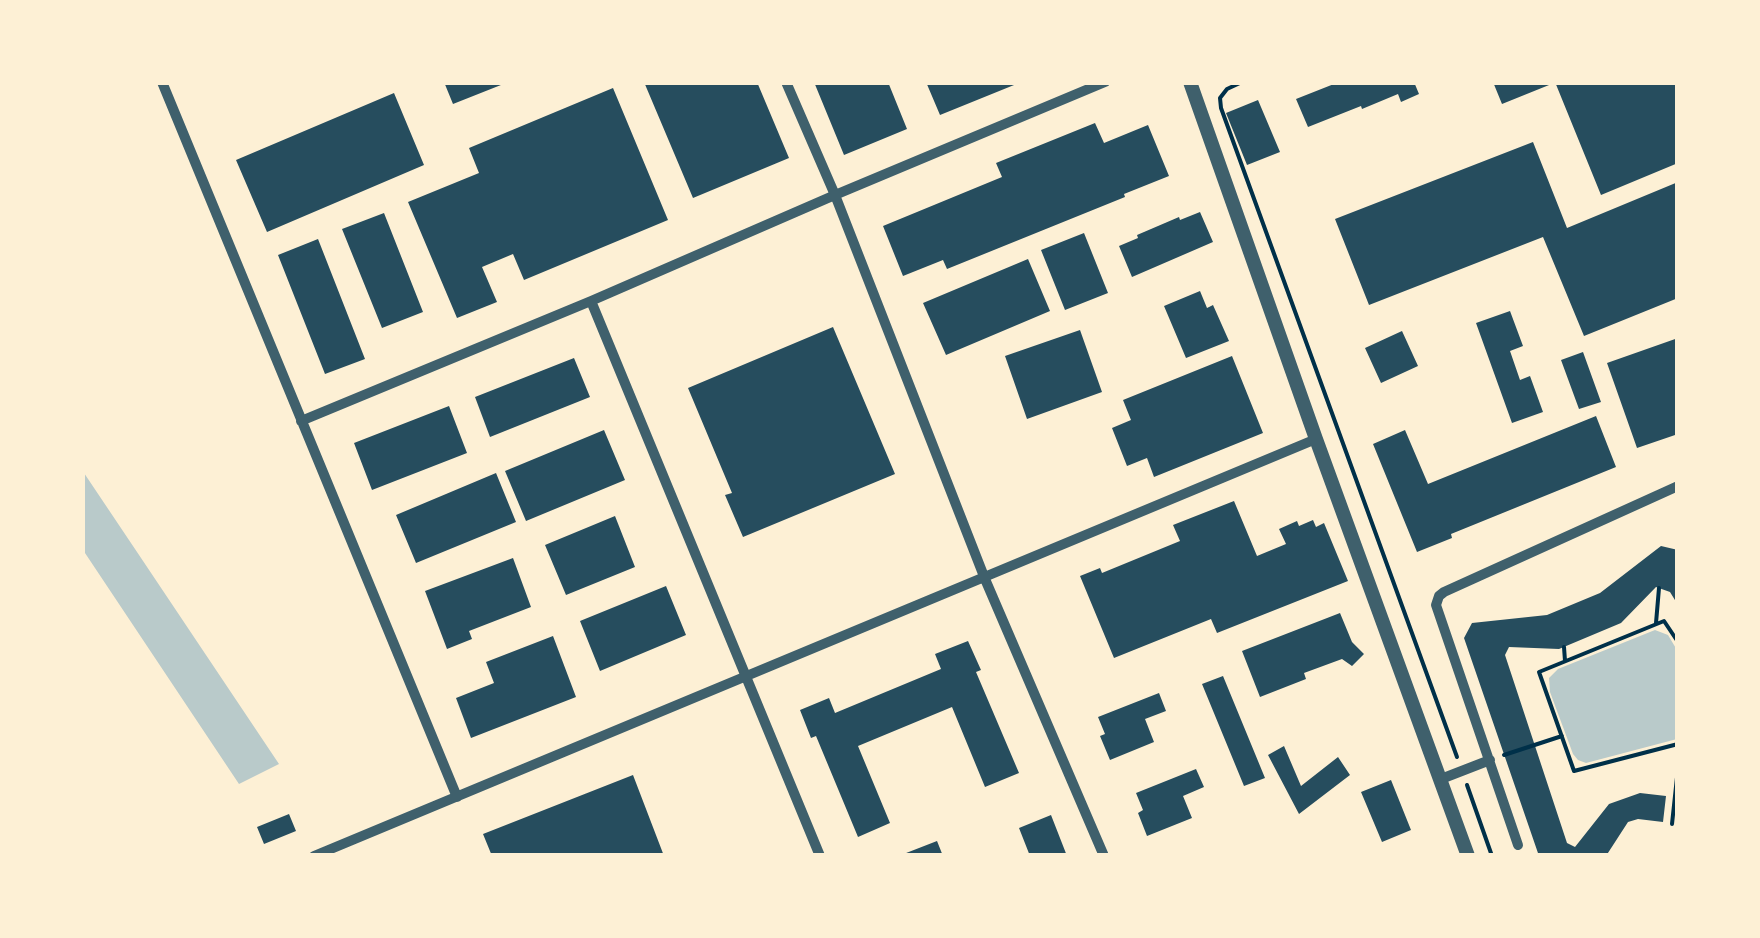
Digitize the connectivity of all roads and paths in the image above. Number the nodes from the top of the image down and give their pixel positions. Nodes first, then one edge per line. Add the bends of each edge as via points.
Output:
1 (162, 82) edge
2 (786, 82) edge
3 (1105, 82) edge
4 (1190, 82) edge
5 (1242, 82) edge
6 (835, 195) junction
7 (591, 301) junction
8 (302, 421) junction
9 (1316, 440) junction
10 (1678, 486) edge
11 (985, 578) junction
12 (1660, 588) dead end
13 (1656, 624) junction
14 (1678, 628) edge
15 (1670, 630) junction
16 (1678, 642) edge
17 (1564, 647) dead end
18 (1565, 661) junction
19 (746, 677) junction
20 (1562, 736) junction
21 (1678, 744) edge
22 (1496, 758) junction
23 (1678, 768) edge
24 (1462, 771) junction
25 (1442, 779) junction
26 (457, 796) junction
27 (1672, 824) dead end
28 (1518, 845) dead end
29 (314, 856) edge
30 (820, 856) edge
31 (1104, 856) edge
32 (1468, 856) edge
33 (1492, 856) edge

1 - 8 street
2 - 6 street
3 - 6 street
4 - 9 street
5 - 24 path via 1227,89 1221,108
6 - 7 street
6 - 11 street
7 - 8 street
7 - 19 street
8 - 26 street
9 - 11 street
9 - 25 street
10 - 22 street via 1439,596 1436,606
11 - 19 street
11 - 31 street
12 - 13 path
13 - 15 path via 1664,621
13 - 18 path
14 - 15 path
15 - 16 path
17 - 18 path
18 - 20 path via 1539,672
19 - 26 street
19 - 30 street
20 - 21 path via 1574,771
20 - 22 path
22 - 24 street
22 - 28 street
23 - 27 path
24 - 25 street
24 - 33 path
25 - 32 street
26 - 29 street

